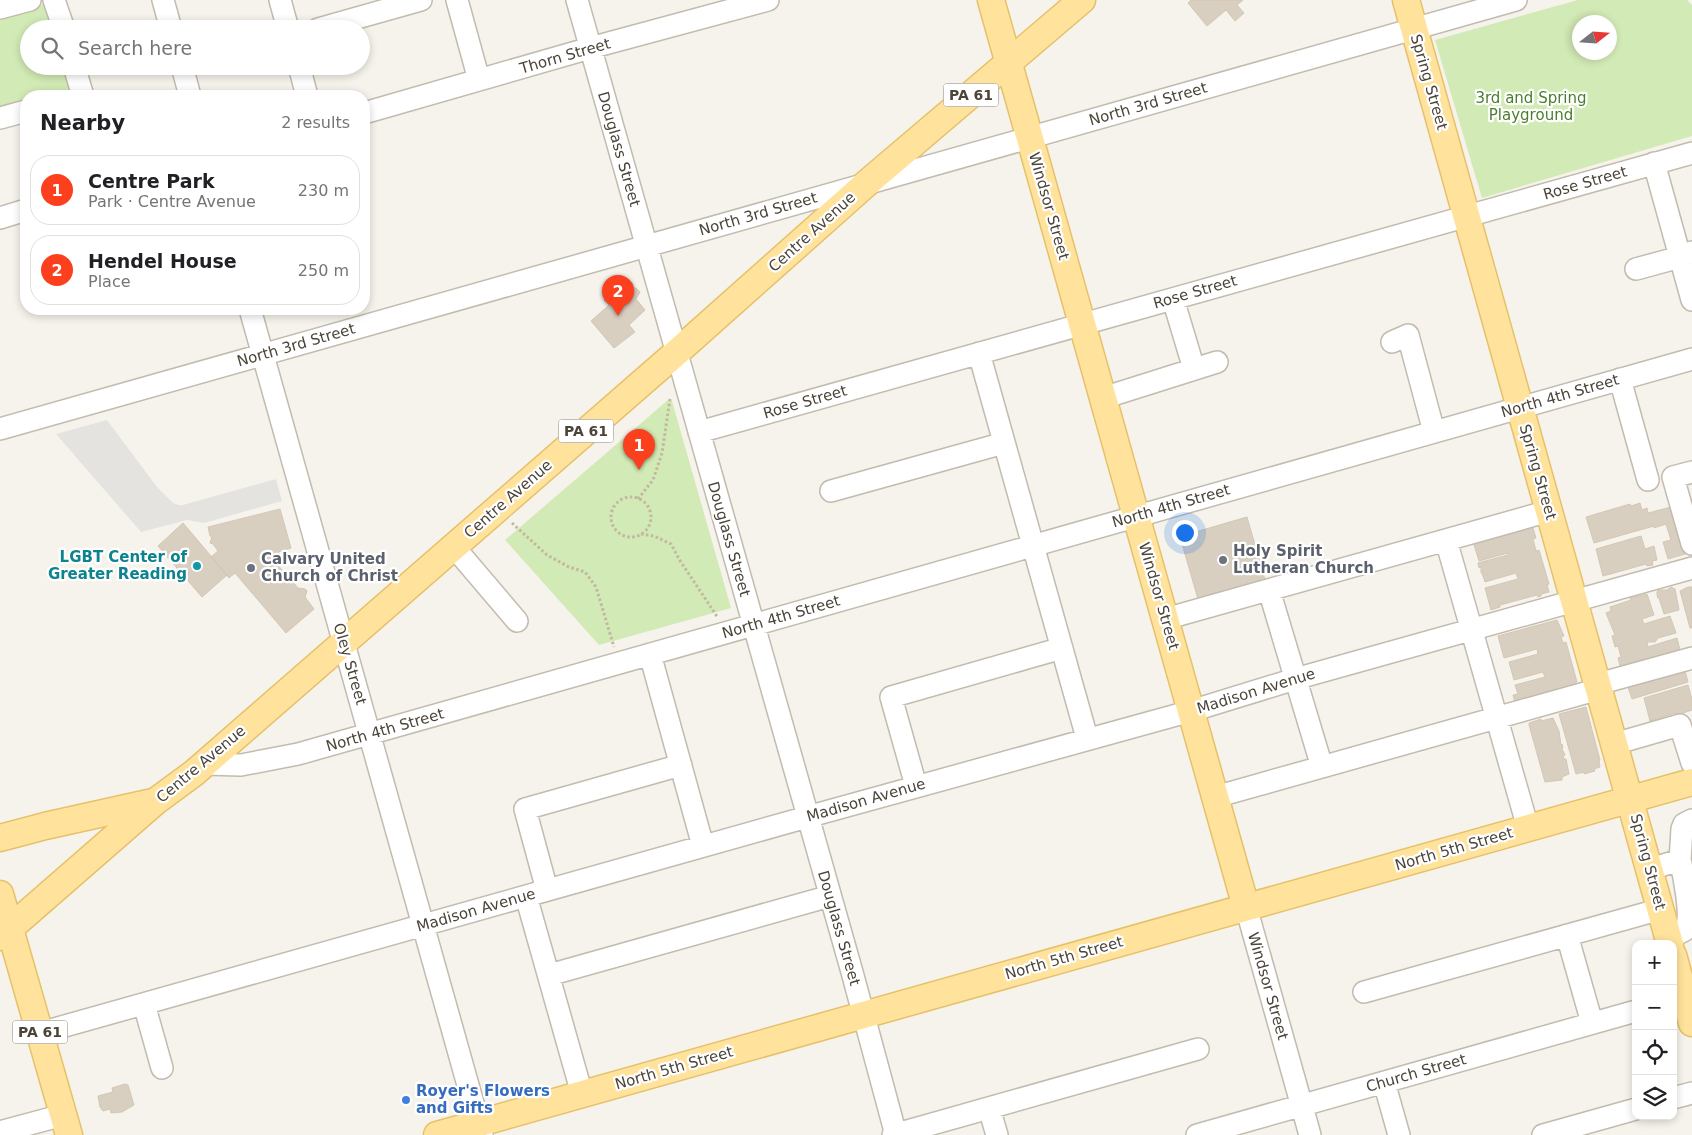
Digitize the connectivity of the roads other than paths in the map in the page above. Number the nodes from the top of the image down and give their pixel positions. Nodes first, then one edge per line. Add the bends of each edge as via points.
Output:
1 (30, 0) edge
2 (54, 0) edge
3 (163, 0) edge
4 (280, 0) edge
5 (421, 0) edge
6 (457, 0) edge
7 (578, 0) edge
8 (768, 0) edge
9 (991, 0) edge
10 (1082, 0) edge
11 (1406, 0) edge
12 (1516, 0) edge
13 (0, 8) edge
14 (61, 20) edge
15 (169, 20) edge
16 (286, 20) edge
17 (350, 20) edge
18 (1414, 29) junction
19 (590, 48) junction
20 (1008, 63) junction
21 (76, 75) edge
22 (184, 75) edge
23 (302, 75) edge
24 (480, 80) junction
25 (80, 90) edge
26 (188, 90) edge
27 (306, 90) edge
28 (370, 112) edge
29 (20, 113) edge
30 (0, 118) edge
31 (1030, 138) junction
32 (1692, 153) edge
33 (1654, 163) junction
34 (866, 183) junction
35 (20, 212) edge
36 (1467, 216) junction
37 (0, 218) edge
38 (646, 245) junction
39 (1686, 255) edge
40 (1636, 269) dead end
41 (1173, 299) junction
42 (1692, 300) edge
43 (252, 315) edge
44 (1082, 324) junction
45 (1392, 342) dead end
46 (676, 353) junction
47 (979, 353) junction
48 (263, 355) junction
49 (1692, 359) edge
50 (1217, 362) dead end
51 (1194, 369) junction
52 (1620, 380) junction
53 (1103, 398) junction
54 (1520, 408) junction
55 (0, 429) edge
56 (698, 432) junction
57 (1434, 432) junction
58 (1004, 443) junction
59 (1692, 472) edge
60 (1648, 480) dead end
61 (831, 492) dead end
62 (1549, 512) junction
63 (1136, 516) junction
64 (1446, 540) junction
65 (1692, 544) edge
66 (1032, 545) junction
67 (454, 547) junction
68 (1692, 568) edge
69 (1269, 590) junction
70 (1574, 601) junction
71 (1165, 619) junction
72 (517, 621) dead end
73 (753, 625) junction
74 (1472, 630) junction
75 (344, 642) junction
76 (1062, 648) junction
77 (650, 654) junction
78 (1692, 658) edge
79 (1295, 679) junction
80 (1598, 687) junction
81 (1191, 711) junction
82 (1497, 718) junction
83 (370, 734) junction
84 (1086, 738) junction
85 (1614, 744) junction
86 (1692, 763) edge
87 (204, 764) junction
88 (680, 764) junction
89 (1322, 767) junction
90 (1692, 782) edge
91 (916, 786) junction
92 (1215, 797) junction
93 (1630, 799) junction
94 (156, 801) junction
95 (807, 816) junction
96 (1692, 820) edge
97 (1528, 828) junction
98 (0, 838) edge
99 (703, 846) junction
100 (1685, 865) edge
101 (1650, 869) junction
102 (547, 890) junction
103 (0, 894) edge
104 (526, 896) junction
105 (830, 896) junction
106 (1246, 907) junction
107 (1661, 909) junction
108 (423, 925) junction
109 (5, 933) edge
110 (1567, 935) junction
111 (1673, 940) edge
112 (1677, 943) edge
113 (1677, 959) edge
114 (548, 975) junction
115 (1364, 992) dead end
116 (1683, 998) edge
117 (144, 1004) junction
118 (1632, 1012) edge
119 (863, 1015) junction
120 (1592, 1023) junction
121 (1692, 1023) edge
122 (40, 1033) junction
123 (1198, 1049) dead end
124 (162, 1068) dead end
125 (1384, 1082) junction
126 (1692, 1093) edge
127 (582, 1094) junction
128 (1677, 1097) edge
129 (1301, 1105) junction
130 (989, 1108) junction
131 (1632, 1110) edge
132 (66, 1125) edge
133 (481, 1129) edge
134 (0, 1132) edge
135 (437, 1135) edge
136 (895, 1135) edge
137 (997, 1135) edge
138 (1197, 1135) edge
139 (1310, 1135) edge
140 (1399, 1135) edge
141 (1543, 1135) edge

1 - 13 street
2 - 14 street
3 - 15 street
4 - 16 street
5 - 17 street
6 - 24 street
7 - 19 street, Douglass Street
8 - 19 street, Thorn Street
9 - 20 main road, Windsor Street
10 - 20 main road, Centre Avenue / PA 61
11 - 18 main road, Spring Street
12 - 18 street, North 3rd Street
18 - 31 street, North 3rd Street
18 - 36 main road, Spring Street
19 - 24 street, Thorn Street
19 - 38 street, Douglass Street
20 - 31 main road, Windsor Street
20 - 34 main road, Centre Avenue / PA 61
21 - 25 street
22 - 26 street
23 - 27 street
24 - 28 street, Thorn Street
29 - 30 street
31 - 34 street, North 3rd Street
31 - 44 main road, Windsor Street
32 - 33 street, Rose Street
33 - 36 street, Rose Street
33 - 39 street
34 - 38 street, North 3rd Street
34 - 46 main road, Centre Avenue / PA 61
35 - 37 street
36 - 41 street, Rose Street
36 - 54 main road, Spring Street
38 - 46 street, Douglass Street
38 - 48 street, North 3rd Street
39 - 40 street
39 - 42 street
41 - 44 street, Rose Street
41 - 51 street
43 - 48 street, Oley Street
44 - 47 street, Rose Street
44 - 53 main road, Windsor Street
45 - 57 street via 1408,335
46 - 56 street, Douglass Street
46 - 67 main road, Centre Avenue / PA 61
47 - 56 street, Rose Street
47 - 58 street
48 - 55 street, North 3rd Street
48 - 75 street, Oley Street
49 - 52 street, North 4th Street
50 - 51 street
51 - 53 street
52 - 54 street, North 4th Street
52 - 60 street
53 - 63 main road, Windsor Street
54 - 57 street, North 4th Street
54 - 62 main road, Spring Street
56 - 73 street, Douglass Street
57 - 63 street, North 4th Street
58 - 61 street
58 - 66 street
59 - 65 street via 1673,477
62 - 64 street
62 - 70 main road, Spring Street
63 - 66 street, North 4th Street
63 - 71 main road, Windsor Street
64 - 69 street
64 - 74 street
66 - 73 street, North 4th Street
66 - 76 street
67 - 72 street
67 - 75 main road, Centre Avenue / PA 61
68 - 70 street, Madison Avenue
69 - 71 street
69 - 79 street
70 - 74 street, Madison Avenue
70 - 80 main road, Spring Street
71 - 81 main road, Windsor Street
73 - 77 street, North 4th Street
73 - 95 street, Douglass Street
74 - 79 street, Madison Avenue
74 - 82 street
75 - 83 street, Oley Street
75 - 87 main road, Centre Avenue / PA 61
76 - 84 street
76 - 91 street via 891,697
77 - 83 street, North 4th Street
77 - 88 street
78 - 80 street
79 - 81 street, Madison Avenue
79 - 89 street
80 - 82 street
80 - 85 main road, Spring Street
81 - 84 street, Madison Avenue
81 - 92 main road, Windsor Street
82 - 89 street
82 - 97 street
83 - 87 street, North 4th Street via 298,754 240,765
83 - 108 street, Oley Street
84 - 91 street, Madison Avenue
85 - 86 street via 1680,724
85 - 93 main road, Spring Street
87 - 94 main road, Centre Avenue / PA 61
88 - 99 street
88 - 102 street via 524,809
89 - 92 street
90 - 93 main road, North 5th Street
91 - 95 street, Madison Avenue
92 - 106 main road, Windsor Street
93 - 97 main road, North 5th Street
93 - 101 main road, Spring Street
94 - 98 main road, PA 61
94 - 109 main road, Centre Avenue / PA 61
95 - 99 street, Madison Avenue
95 - 105 street, Douglass Street
96 - 100 street via 1682,829
97 - 106 main road, North 5th Street
99 - 102 street, Madison Avenue
100 - 101 street
100 - 112 street via 1690,922
101 - 107 main road, Spring Street
102 - 104 street, Madison Avenue
103 - 109 main road, PA 61
104 - 108 street, Madison Avenue
104 - 114 street
105 - 114 street
105 - 119 street, Douglass Street
106 - 119 main road, North 5th Street
106 - 129 street, Windsor Street
107 - 110 street
107 - 111 main road, Spring Street
108 - 117 street, Madison Avenue
108 - 133 street, Oley Street
109 - 122 main road, PA 61
110 - 115 street
110 - 120 street
113 - 116 main road, Spring Street
114 - 127 street
116 - 121 main road, Spring Street
117 - 122 street, Madison Avenue
117 - 124 street
118 - 120 street, Church Street
119 - 127 main road, North 5th Street
119 - 136 street, Douglass Street
120 - 125 street, Church Street
122 - 132 main road, PA 61
123 - 130 street
125 - 129 street, Church Street
125 - 140 street
126 - 128 street
127 - 133 main road, North 5th Street
129 - 138 street, Church Street
129 - 139 street, Windsor Street
130 - 136 street
130 - 137 street
131 - 141 street
132 - 134 street
133 - 135 main road, North 5th Street

